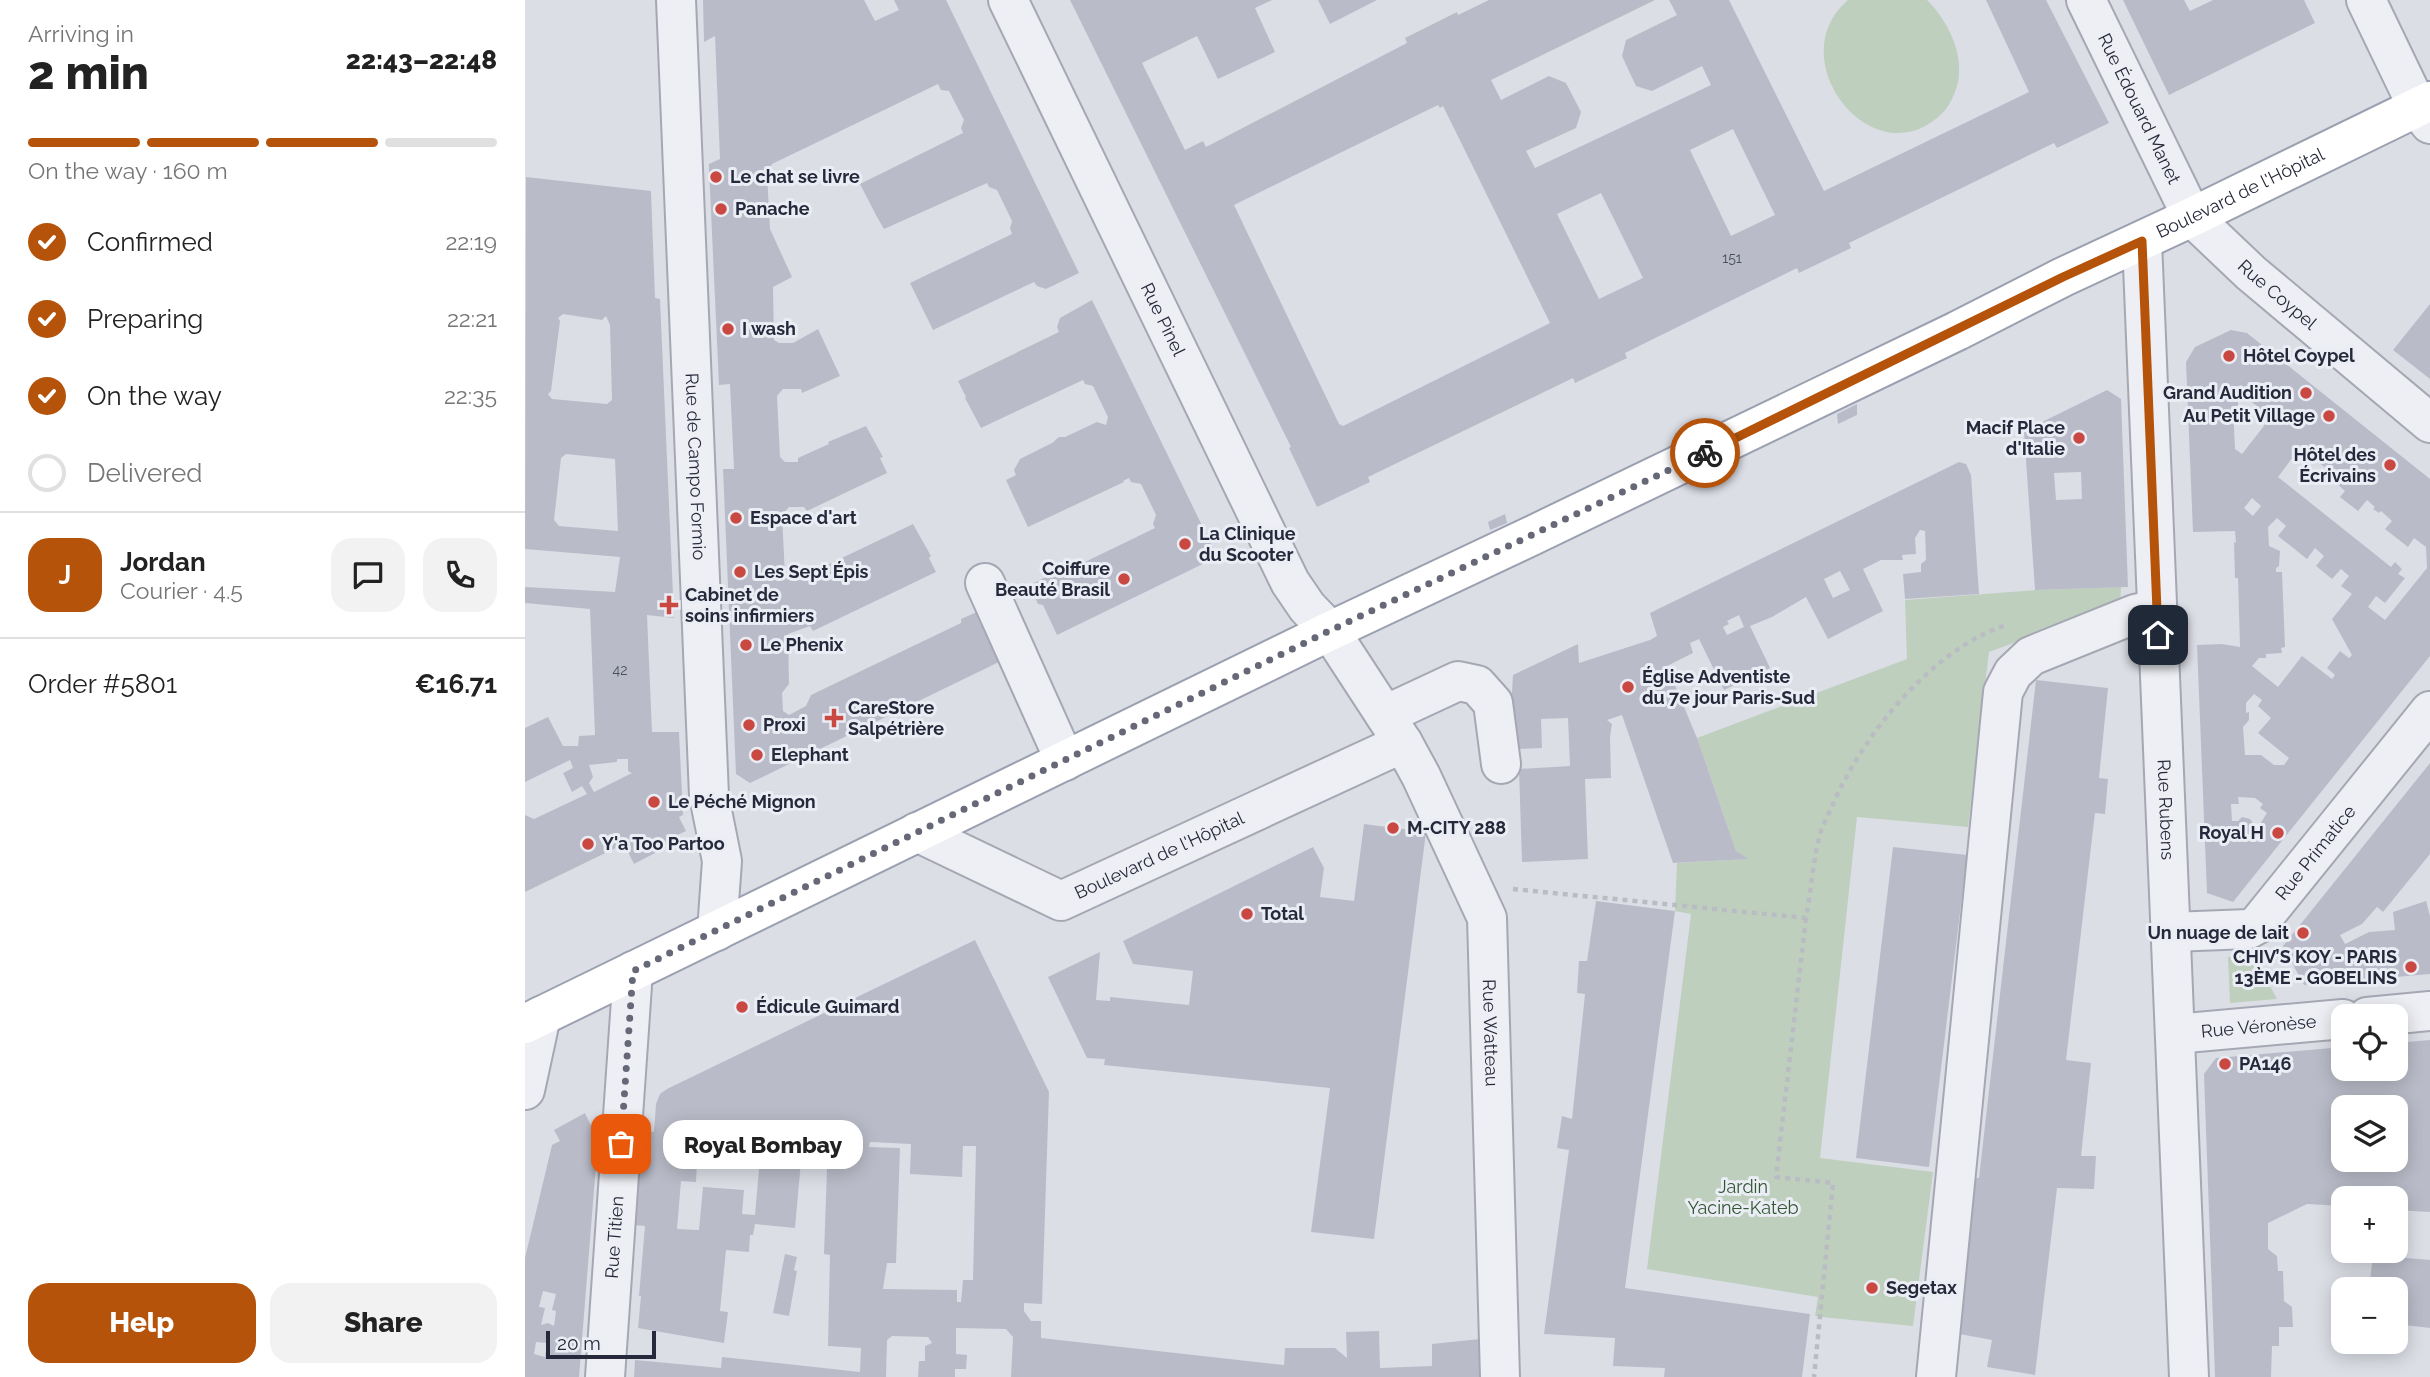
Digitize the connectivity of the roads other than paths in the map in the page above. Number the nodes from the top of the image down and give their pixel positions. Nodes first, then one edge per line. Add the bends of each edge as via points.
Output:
1 (676, 0) edge
2 (1007, 0) edge
3 (2086, 0) edge
4 (2366, 0) edge
5 (2426, 111) edge
6 (2192, 217) junction
7 (2142, 241) junction
8 (2430, 423) edge
9 (985, 583) dead end
10 (2157, 609) junction
11 (1329, 631) junction
12 (2430, 711) edge
13 (1394, 729) junction
14 (1065, 761) junction
15 (1501, 765) dead end
16 (917, 832) junction
17 (717, 931) junction
18 (2171, 932) junction
19 (633, 971) junction
20 (2430, 1011) edge
21 (2408, 1013) edge
22 (533, 1020) edge
23 (2331, 1020) edge
24 (2175, 1034) junction
25 (525, 1090) edge
26 (605, 1377) edge
27 (1500, 1377) edge
28 (1936, 1377) edge
29 (2189, 1377) edge

1 - 17 street, Rue de Campo Formio via 709,796 722,861
2 - 11 street, Rue Pinel via 1290,582
3 - 6 street, Rue Édouard Manet
4 - 5 street
5 - 6 main road, Boulevard de l'Hôpital via 2370,129
6 - 7 main road, Boulevard de l'Hôpital
6 - 8 street, Rue Coypel via 2251,273
7 - 10 street, Rue Rubens
7 - 11 main road, Boulevard de l'Hôpital
9 - 14 street
10 - 18 street, Rue Rubens
10 - 28 street via 2031,656 2003,692
11 - 13 street, Rue Watteau
11 - 14 main road, Boulevard de l'Hôpital
12 - 18 street, Rue Primatice via 2257,924 2249,929
13 - 15 street via 1458,681 1477,685 1493,703
13 - 16 street, Boulevard de l'Hôpital via 1061,901
13 - 27 street, Rue Watteau via 1487,918
14 - 16 main road, Boulevard de l'Hôpital
16 - 17 main road, Boulevard de l'Hôpital
17 - 19 main road, Boulevard de l'Hôpital
18 - 24 street, Rue Rubens
19 - 22 main road, Boulevard de l'Hôpital
19 - 26 street, Rue Titien
20 - 21 street
22 - 25 street
23 - 24 street, Rue Véronèse
24 - 29 street, Rue Rubens

